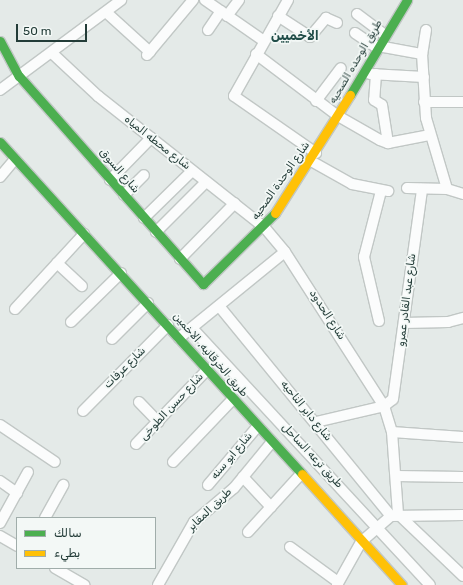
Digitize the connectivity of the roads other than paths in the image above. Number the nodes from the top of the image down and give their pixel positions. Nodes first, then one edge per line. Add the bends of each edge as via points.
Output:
1 (121, 0) edge
2 (193, 0) edge
3 (239, 0) edge
4 (288, 0) edge
5 (207, 1) edge
6 (405, 1) edge
7 (107, 12) junction
8 (224, 13) junction
9 (357, 14) dead end
10 (278, 16) junction
11 (337, 23) dead end
12 (208, 30) dead end
13 (426, 30) dead end
14 (355, 33) dead end
15 (384, 35) junction
16 (0, 41) edge
17 (264, 41) junction
18 (377, 47) junction
19 (53, 54) junction
20 (256, 54) junction
21 (422, 54) junction
22 (341, 68) dead end
23 (376, 74) junction
24 (362, 75) junction
25 (20, 76) junction
26 (424, 77) junction
27 (0, 90) edge
28 (316, 101) junction
29 (424, 102) junction
30 (463, 102) edge
31 (338, 116) junction
32 (430, 135) junction
33 (151, 138) junction
34 (0, 142) edge
35 (388, 143) junction
36 (314, 157) junction
37 (15, 159) junction
38 (192, 170) junction
39 (144, 175) dead end
40 (0, 177) edge
41 (110, 180) junction
42 (206, 182) junction
43 (407, 188) dead end
44 (422, 189) junction
45 (448, 189) junction
46 (463, 194) edge
47 (124, 195) junction
48 (235, 203) junction
49 (144, 218) junction
50 (265, 228) junction
51 (156, 232) junction
52 (84, 234) junction
53 (285, 252) junction
54 (180, 259) junction
55 (57, 263) junction
56 (121, 273) junction
57 (200, 283) joint
58 (82, 286) dead end
59 (148, 304) junction
60 (219, 306) junction
61 (15, 309) dead end
62 (463, 318) edge
63 (379, 321) dead end
64 (72, 322) dead end
65 (404, 323) junction
66 (168, 325) junction
67 (192, 328) junction
68 (179, 338) junction
69 (112, 339) dead end
70 (207, 370) junction
71 (233, 399) junction
72 (139, 402) dead end
73 (384, 406) junction
74 (83, 411) dead end
75 (158, 422) junction
76 (316, 422) junction
77 (0, 425) edge
78 (257, 427) junction
79 (392, 432) junction
80 (463, 437) edge
81 (271, 443) junction
82 (136, 444) dead end
83 (55, 462) dead end
84 (173, 462) dead end
85 (28, 472) dead end
86 (300, 475) junction
87 (396, 476) junction
88 (243, 477) junction
89 (463, 477) edge
90 (0, 481) edge
91 (63, 485) dead end
92 (208, 485) dead end
93 (17, 493) junction
94 (271, 507) junction
95 (395, 515) junction
96 (463, 515) edge
97 (46, 517) edge
98 (0, 523) edge
99 (379, 527) junction
100 (248, 532) dead end
101 (0, 536) edge
102 (362, 542) junction
103 (16, 545) edge
104 (290, 547) dead end
105 (61, 569) edge
106 (463, 576) edge
107 (337, 584) edge
108 (85, 585) edge
109 (158, 585) edge
110 (402, 585) edge
111 (430, 585) edge

1 - 7 street
2 - 7 street via 148,53
3 - 8 street
4 - 10 street
5 - 8 street
6 - 15 street, طريق الوحده الصحيه
7 - 19 street
8 - 12 street
8 - 17 street
9 - 15 street
10 - 11 street via 310,37 326,18
10 - 17 street
13 - 21 street
14 - 18 street
15 - 18 street, طريق الوحده الصحيه
16 - 25 street, شارع السوق
17 - 20 street
18 - 21 street
18 - 24 street, طريق الوحده الصحيه
19 - 25 street
19 - 33 street, شارع محطه المياه
20 - 28 street
20 - 36 street via 234,94
21 - 26 street
22 - 28 street
23 - 24 street
23 - 26 street
23 - 35 street via 374,100 382,105
24 - 31 street, طريق الوحده الصحيه
25 - 27 street
25 - 41 street, شارع السوق
26 - 29 street
28 - 31 street
29 - 30 street
29 - 32 street
31 - 35 street
31 - 36 street, شارع الوحدة الصحيه
32 - 35 street
32 - 45 street
33 - 38 street, شارع محطه المياه
33 - 41 street
34 - 37 street, طريق الخرقانيه, الاخمين
36 - 50 street, شارع الوحدة الصحيه
36 - 63 street via 352,184 384,191 364,257
37 - 40 street
37 - 52 street, طريق الخرقانيه, الاخمين
38 - 42 street, شارع محطه المياه
38 - 49 street
39 - 47 street
41 - 47 street, شارع السوق
42 - 48 street, شارع محطه المياه
42 - 51 street
43 - 44 street
44 - 45 street
44 - 65 street, شارع عبد القادر عمرو
45 - 46 street
47 - 49 street, شارع السوق
48 - 50 street, شارع محطه المياه
48 - 54 street
49 - 51 street, شارع السوق
50 - 53 street, شارع الحدود
50 - 57 street, شارع الوحدة الصحيه
51 - 54 street, شارع السوق
52 - 55 street
52 - 56 street, طريق الخرقانيه, الاخمين
53 - 60 street
53 - 73 street, شارع الحدود
54 - 57 street, شارع السوق
55 - 58 street
55 - 61 street
56 - 59 street, طريق الخرقانيه, الاخمين
56 - 64 street
59 - 66 street, طريق الخرقانيه, الاخمين
59 - 69 street
60 - 67 street
60 - 76 street, شارع داير الناحيه
62 - 65 street via 448,322
65 - 73 street, شارع عبد القادر عمرو via 394,396
66 - 68 street, طريق الخرقانيه, الاخمين
66 - 74 street, شارع عرفات
67 - 68 street
67 - 99 street, طريق ترعه الساحل
68 - 70 street, طريق الخرقانيه, الاخمين
70 - 71 street, طريق الخرقانيه, الاخمين
70 - 75 street, شارع حسن الطوخى
71 - 78 street, طريق الخرقانيه, الاخمين
71 - 84 street
72 - 75 street
73 - 76 street
73 - 79 street, شارع الحدود
75 - 82 street, شارع حسن الطوخى
76 - 95 street, شارع داير الناحيه
77 - 83 street
78 - 81 street, طريق الخرقانيه, الاخمين
78 - 92 street, شارع ابو سنه
79 - 80 street
79 - 87 street, شارع الحدود
81 - 86 street, طريق الخرقانيه, الاخمين
81 - 88 street, طريق المقابر
85 - 93 street
86 - 94 street
86 - 102 street, طريق الخرقانيه, الاخمين
87 - 89 street
87 - 95 street, شارع الحدود
88 - 94 street
88 - 109 street, طريق المقابر via 191,526
90 - 93 street
91 - 97 street
93 - 98 street
94 - 100 street
95 - 96 street
95 - 99 street
95 - 106 street, شارع داير الناحيه
99 - 102 street
99 - 111 street, طريق ترعه الساحل
101 - 103 street
102 - 107 street
102 - 110 street, طريق الخرقانيه, الاخمين
104 - 107 street
105 - 108 street

